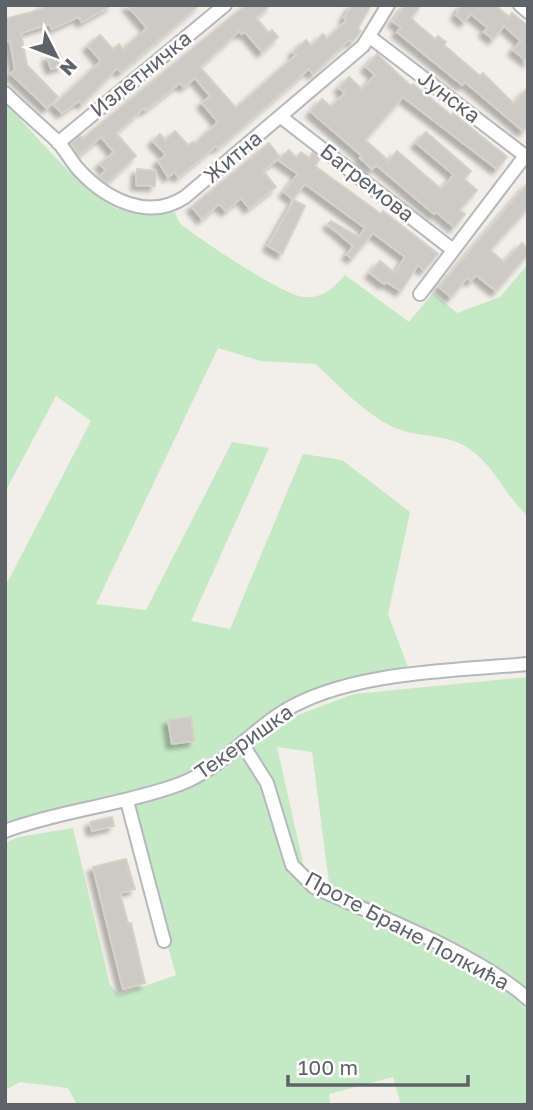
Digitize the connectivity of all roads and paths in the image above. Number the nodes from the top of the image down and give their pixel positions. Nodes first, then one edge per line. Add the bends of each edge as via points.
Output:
1 (225, 5) edge
2 (388, 5) edge
3 (520, 5) edge
4 (528, 12) edge
5 (370, 37) junction
6 (5, 93) edge
7 (281, 117) junction
8 (58, 143) junction
9 (526, 157) edge
10 (453, 250) junction
11 (420, 294) dead end
12 (528, 664) edge
13 (243, 744) junction
14 (127, 801) junction
15 (5, 831) edge
16 (164, 941) dead end
17 (528, 999) edge

1 - 8 street, Излетничка
2 - 5 street, Житна
3 - 4 street
5 - 7 street, Житна
5 - 9 street, Јунска
6 - 8 street, Житна
7 - 8 street, Житна via 168,207 135,206 109,196 77,168
7 - 10 street, Багремова
9 - 10 street
10 - 11 street
12 - 13 street, Текеришка via 411,675 310,698 283,712
13 - 14 street, Текеришка via 205,772
13 - 17 street, Проте Бране Полкића via 267,783 292,865 300,876 314,887 425,937
14 - 15 street, Текеришка
14 - 16 street

